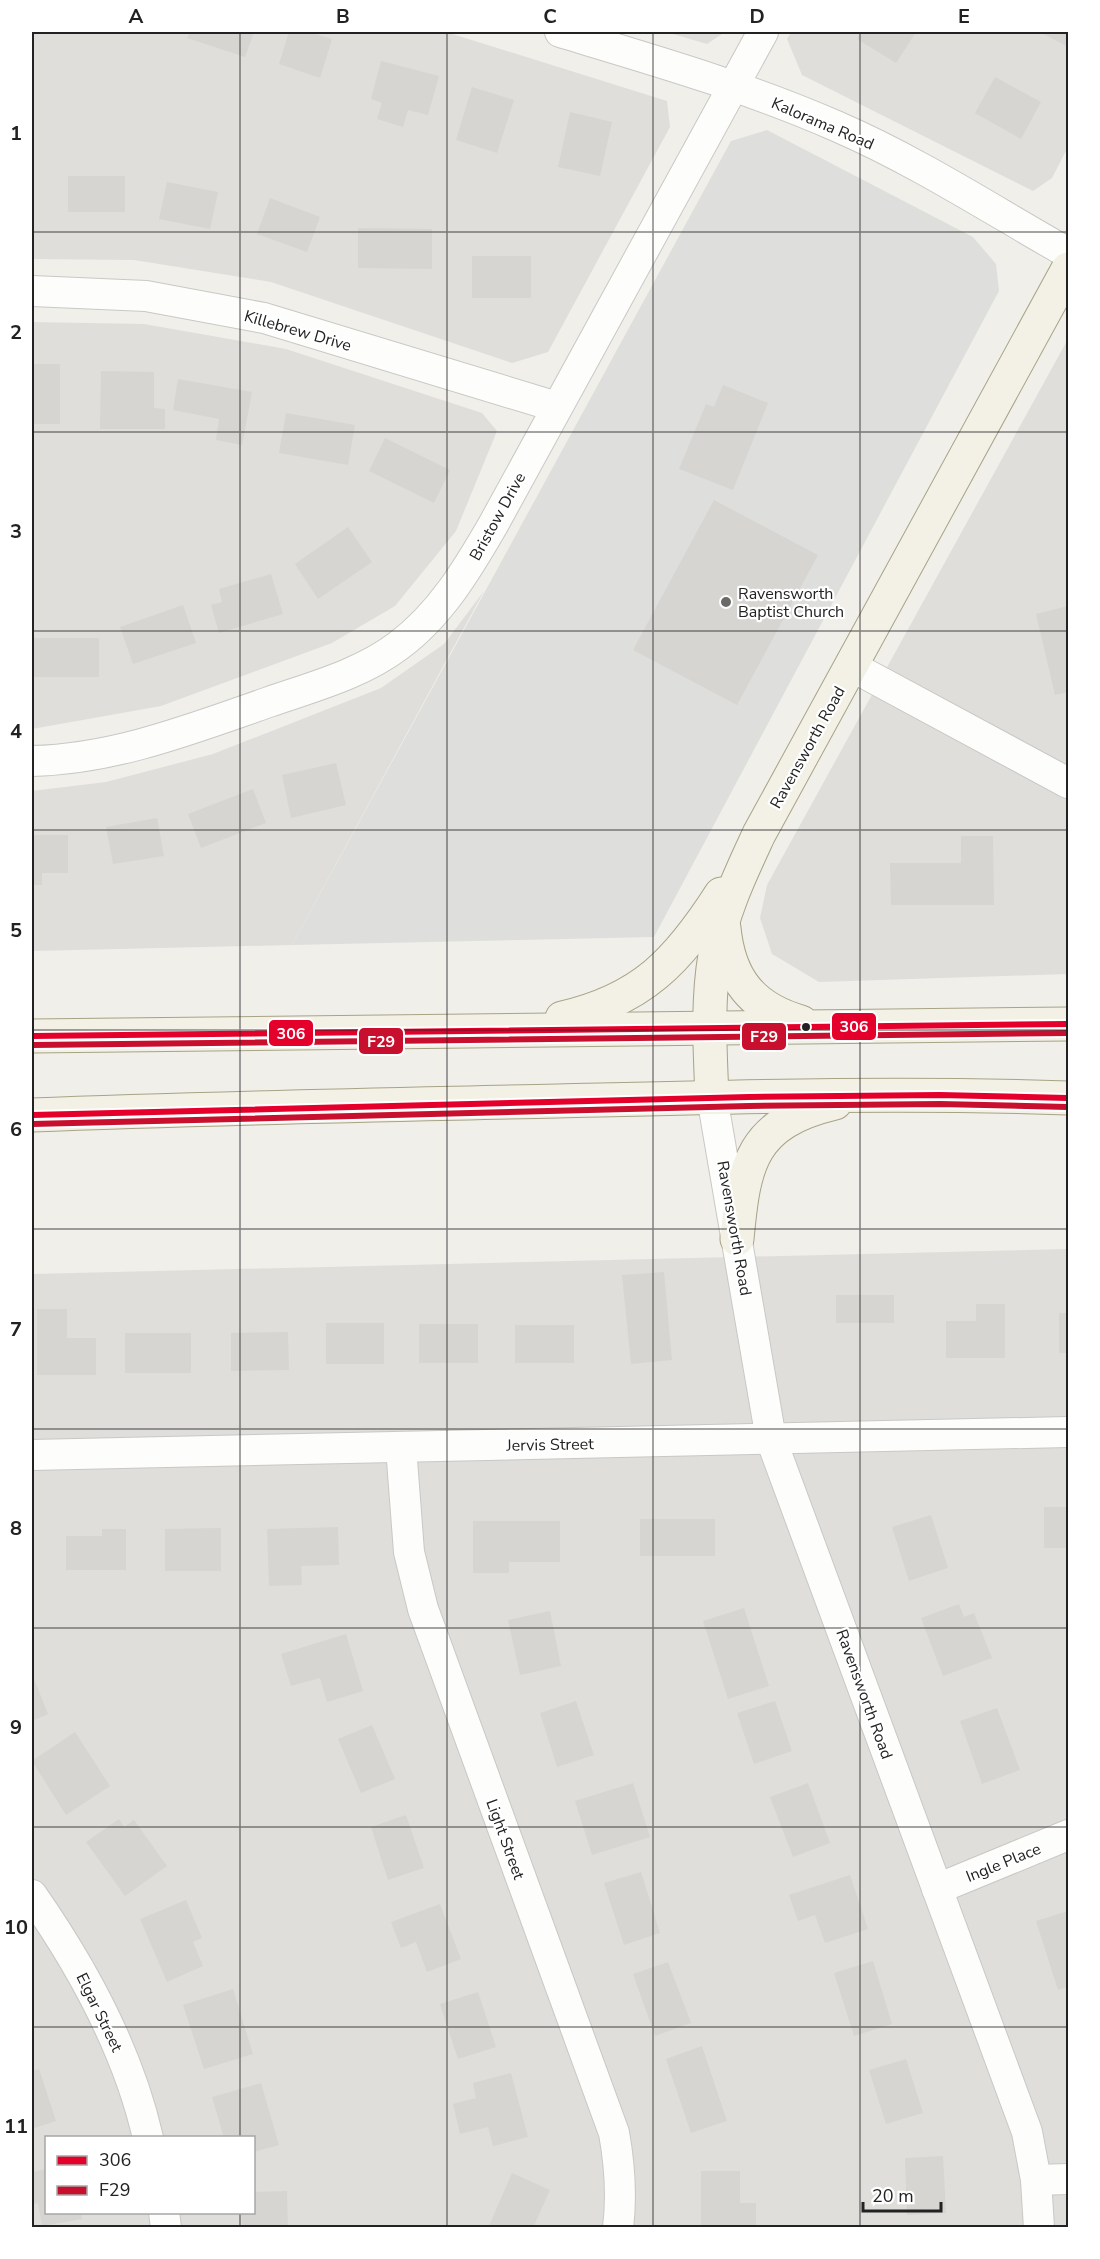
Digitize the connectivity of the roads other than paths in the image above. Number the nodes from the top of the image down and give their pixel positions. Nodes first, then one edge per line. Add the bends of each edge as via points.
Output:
1 (560, 32) edge
2 (763, 32) edge
3 (734, 85) junction
4 (1068, 254) edge
5 (1068, 269) edge
6 (32, 291) edge
7 (557, 407) junction
8 (851, 666) junction
9 (32, 761) edge
10 (1068, 783) edge
11 (759, 834) junction
12 (723, 921) junction
13 (1068, 1024) edge
14 (820, 1027) junction
15 (710, 1028) junction
16 (444, 1030) junction
17 (32, 1036) edge
18 (866, 1095) junction
19 (712, 1097) junction
20 (1068, 1098) edge
21 (32, 1115) edge
22 (737, 1239) junction
23 (1068, 1432) edge
24 (771, 1439) junction
25 (401, 1447) junction
26 (32, 1455) edge
27 (1068, 1835) edge
28 (937, 1889) junction
29 (32, 1895) edge
30 (147, 2136) edge
31 (1068, 2179) edge
32 (1036, 2180) junction
33 (618, 2228) edge
34 (1039, 2228) edge

1 - 3 street, Kalorama Road
2 - 3 street, Bristow Drive
3 - 4 street, Kalorama Road via 868,141
3 - 7 street, Bristow Drive
5 - 8 main road, Ravensworth Road
6 - 7 street, Killebrew Drive via 146,296 264,318
7 - 9 street, Bristow Drive via 464,574 432,615 398,646 334,679 157,741 105,753
8 - 10 street
8 - 11 main road, Ravensworth Road
11 - 12 main road, Ravensworth Road
11 - 16 main road via 692,939 673,960 626,997 592,1011 549,1021
12 - 14 main road via 731,960 754,1000 778,1016
12 - 15 main road, Ravensworth Road via 715,953
13 - 14 main road
14 - 15 main road
15 - 16 main road
15 - 19 main road, Ravensworth Road
16 - 17 main road
18 - 19 main road
18 - 20 main road
18 - 22 main road via 818,1107 767,1136 750,1159 741,1186
19 - 21 main road
19 - 22 street, Ravensworth Road
22 - 24 street, Ravensworth Road
23 - 24 street, Jervis Street
24 - 25 street, Jervis Street
24 - 28 street, Ravensworth Road
25 - 26 street, Jervis Street
25 - 33 street, Light Street via 409,1552 423,1609 614,2133 622,2198
27 - 28 street, Ingle Place
28 - 32 street, Ravensworth Road via 1027,2132
29 - 30 street, Elgar Street via 96,1999 124,2064
31 - 32 street
32 - 34 street, Ravensworth Road

